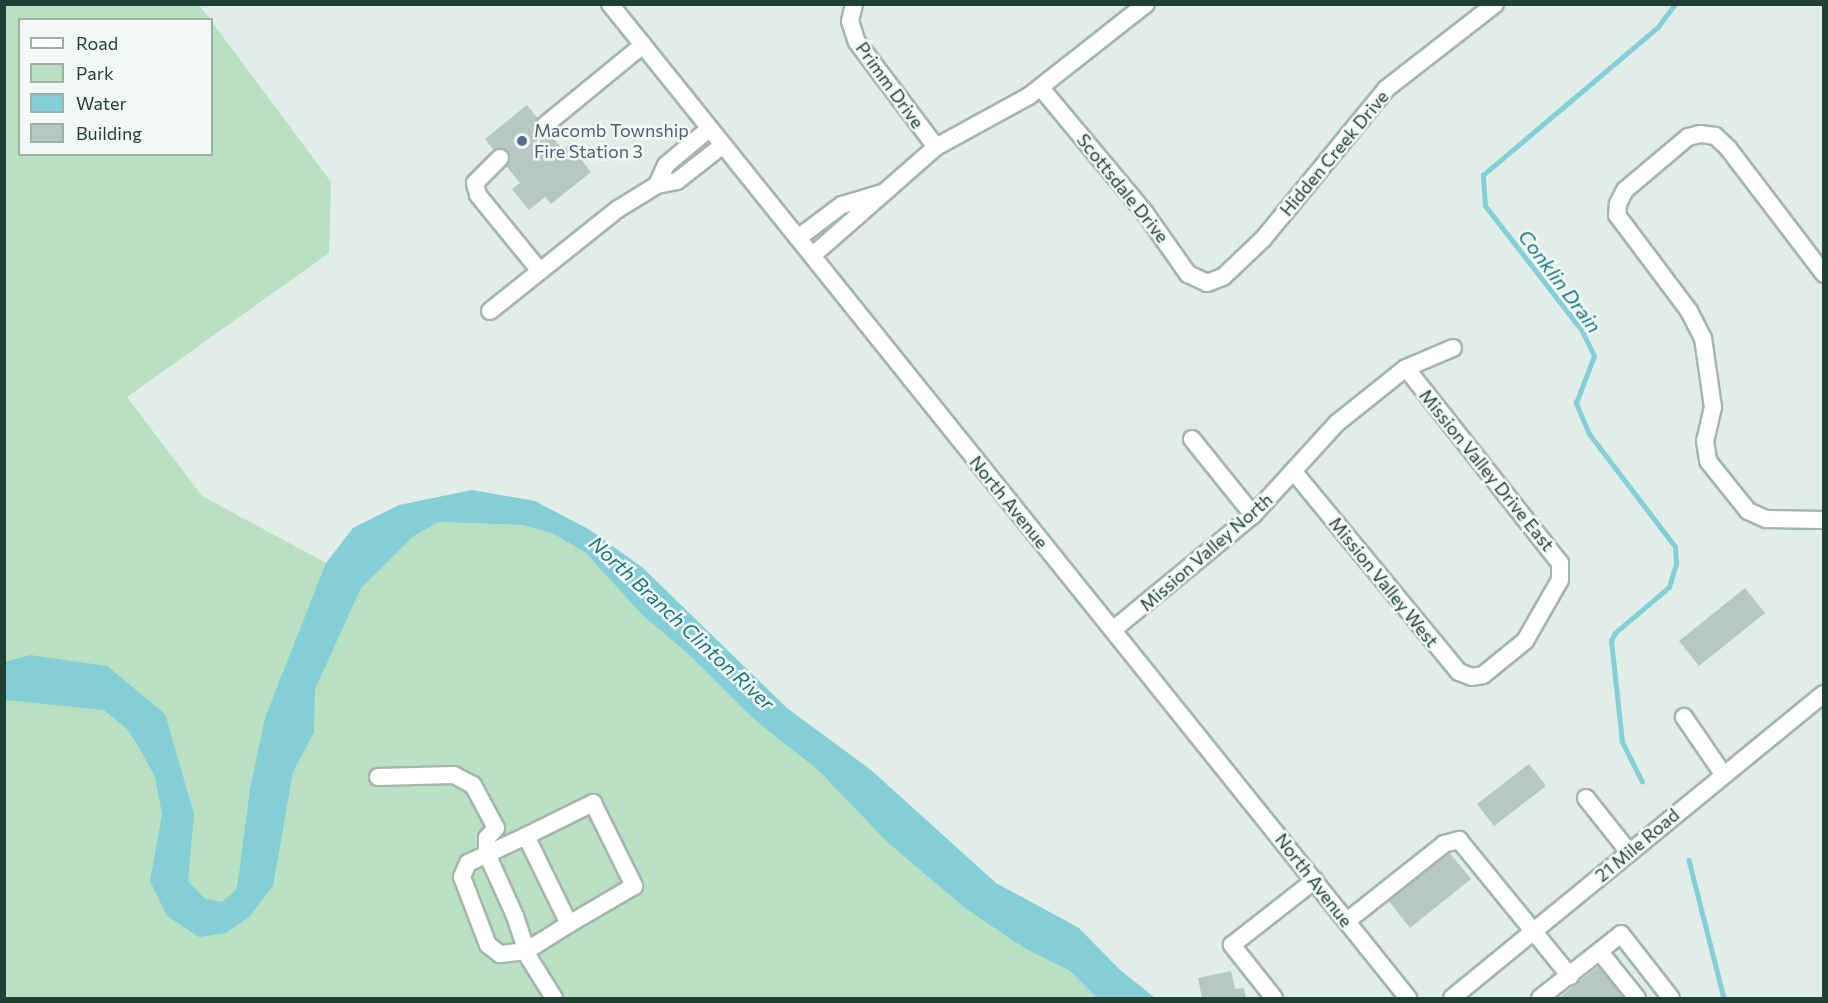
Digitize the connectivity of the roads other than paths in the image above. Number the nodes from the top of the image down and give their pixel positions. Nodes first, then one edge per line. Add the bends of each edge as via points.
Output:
1 (610, 4) edge
2 (1146, 4) edge
3 (1495, 4) edge
4 (852, 13) edge
5 (643, 45) junction
6 (1041, 88) junction
7 (544, 126) dead end
8 (710, 128) junction
9 (723, 145) junction
10 (936, 147) junction
11 (500, 158) dead end
12 (657, 185) junction
13 (888, 191) junction
14 (798, 238) junction
15 (813, 255) junction
16 (540, 271) junction
17 (1824, 274) edge
18 (1207, 283) joint
19 (490, 311) dead end
20 (1453, 348) dead end
21 (1406, 368) junction
22 (1192, 439) dead end
23 (1294, 472) junction
24 (1253, 515) junction
25 (1824, 520) edge
26 (1114, 630) junction
27 (1483, 675) joint
28 (1824, 694) edge
29 (1684, 717) dead end
30 (1723, 774) junction
31 (378, 777) dead end
32 (1586, 798) dead end
33 (526, 836) junction
34 (1629, 852) junction
35 (488, 854) junction
36 (1315, 880) junction
37 (1347, 921) junction
38 (569, 924) junction
39 (1533, 932) junction
40 (526, 951) junction
41 (1600, 952) junction
42 (1570, 976) junction
43 (554, 999) edge
44 (1274, 999) edge
45 (1408, 999) edge
46 (1452, 999) edge
47 (1540, 999) edge
48 (1637, 999) edge
49 (1671, 999) edge

1 - 5 street, North Avenue
2 - 6 street
3 - 18 street, Hidden Creek Drive via 1386,89 1263,239 1223,277
4 - 10 street, Primm Drive via 863,52
5 - 7 street
5 - 8 street, North Avenue
6 - 10 street
6 - 18 street, Scottsdale Drive via 1145,213 1188,274
8 - 9 street, North Avenue
8 - 12 street via 666,165
9 - 12 street via 677,181
9 - 14 street, North Avenue
10 - 13 street
11 - 16 street via 475,183 478,195
12 - 16 street via 618,209
13 - 14 street via 842,205
13 - 15 street
14 - 15 street, North Avenue
15 - 26 street, North Avenue
16 - 19 street
17 - 25 street via 1715,136 1688,137 1625,190 1618,204 1617,215 1689,311 1703,338 1713,407 1705,441 1708,461 1748,510 1766,519
20 - 21 street, Mission Valley North
21 - 23 street, Mission Valley North via 1327,432
21 - 27 street, Mission Valley Drive East via 1556,555 1562,575 1530,636
22 - 24 street
23 - 24 street, Mission Valley North
23 - 27 street, Mission Valley West via 1455,668 1467,676
24 - 26 street, Mission Valley North
26 - 36 street, North Avenue
28 - 30 street, 21 Mile Road
29 - 30 street
30 - 34 street, 21 Mile Road
31 - 35 street via 454,775 473,785 496,828 487,838
32 - 34 street
33 - 35 street
33 - 38 street
33 - 38 street via 593,803 634,886
34 - 39 street, 21 Mile Road
35 - 40 street
35 - 40 street via 468,862 462,877 488,945 500,954
36 - 37 street, North Avenue
36 - 44 street via 1232,945
37 - 39 street via 1444,844 1459,840
37 - 45 street, North Avenue
38 - 40 street
39 - 42 street
39 - 46 street, 21 Mile Road
40 - 43 street
41 - 42 street
41 - 48 street
41 - 49 street via 1621,934
42 - 47 street

